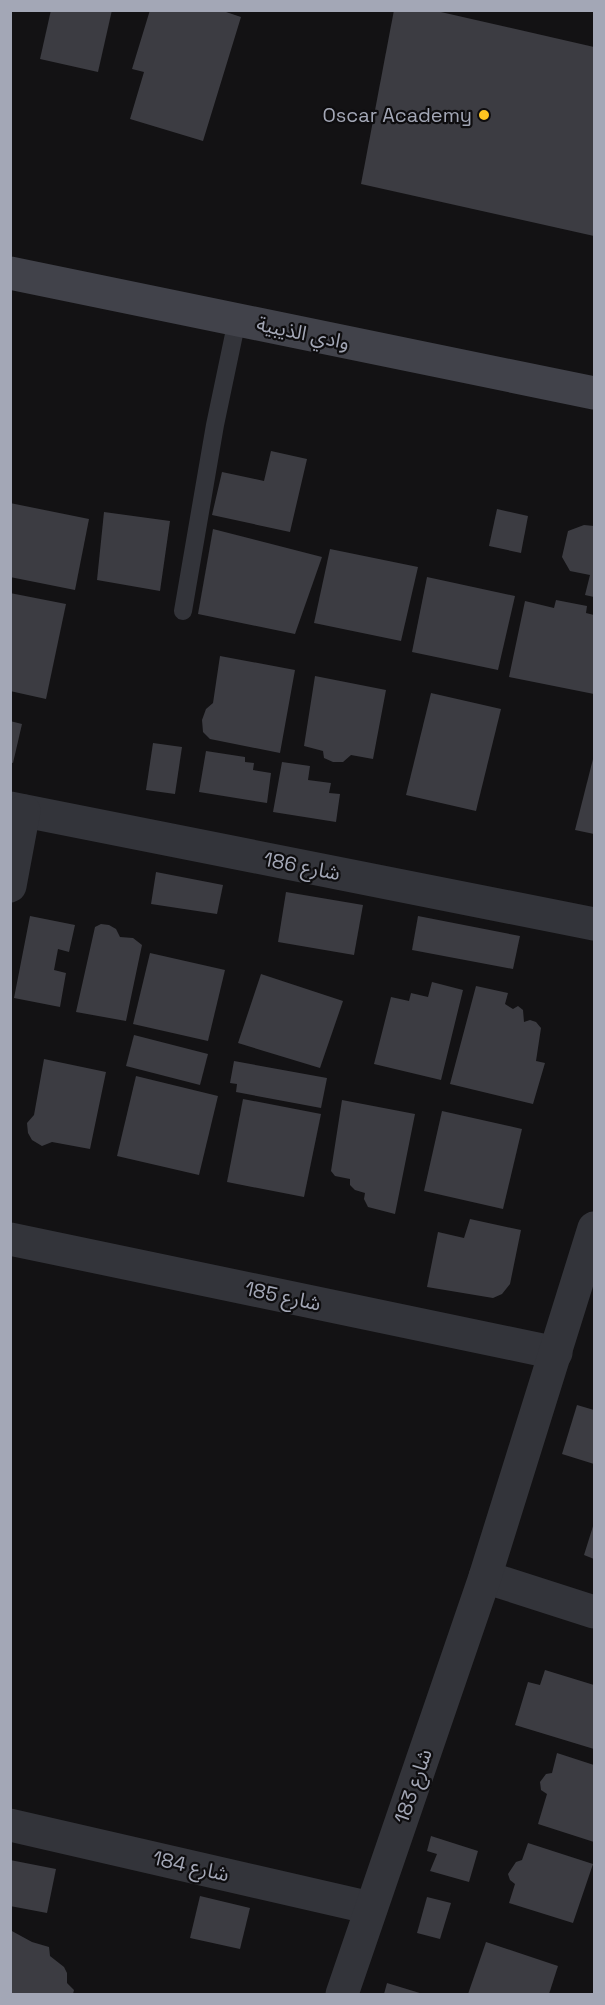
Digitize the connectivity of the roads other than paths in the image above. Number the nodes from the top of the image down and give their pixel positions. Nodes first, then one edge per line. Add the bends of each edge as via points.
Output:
1 (10, 273) edge
2 (237, 320) junction
3 (594, 393) edge
4 (183, 611) dead end
5 (17, 810) edge
6 (10, 886) edge
7 (594, 924) edge
8 (594, 1227) edge
9 (10, 1239) edge
10 (556, 1353) junction
11 (485, 1577) junction
12 (594, 1612) edge
13 (10, 1825) edge
14 (371, 1908) junction
15 (342, 1995) edge

1 - 2 street, وادي الذيبية
2 - 3 street, وادي الذيبية
2 - 4 lane
5 - 6 street
5 - 7 street, شارع 186
8 - 10 street, شارع 183
9 - 10 street, شارع 185
10 - 11 street, شارع 183
11 - 12 street
11 - 14 street, شارع 183
13 - 14 street, شارع 184
14 - 15 street, شارع 183

